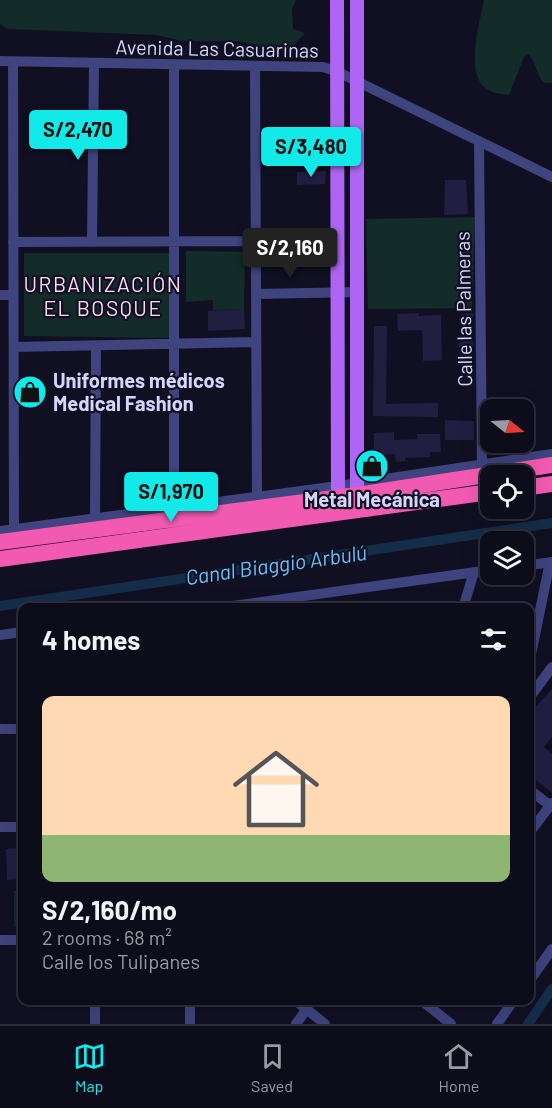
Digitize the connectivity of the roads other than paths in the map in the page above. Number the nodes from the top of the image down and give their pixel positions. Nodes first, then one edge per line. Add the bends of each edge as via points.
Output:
1 (337, 0) edge
2 (357, 0) edge
3 (0, 62) edge
4 (13, 62) junction
5 (94, 63) junction
6 (174, 64) junction
7 (255, 66) junction
8 (338, 72) junction
9 (357, 82) junction
10 (479, 141) junction
11 (552, 177) edge
12 (256, 241) junction
13 (13, 242) junction
14 (92, 242) junction
15 (174, 242) junction
16 (337, 292) junction
17 (358, 292) junction
18 (256, 294) junction
19 (0, 295) edge
20 (13, 295) junction
21 (256, 342) junction
22 (174, 344) junction
23 (96, 346) junction
24 (14, 348) junction
25 (552, 454) edge
26 (482, 465) edge
27 (504, 465) edge
28 (552, 465) edge
29 (534, 466) edge
30 (480, 470) edge
31 (552, 484) edge
32 (534, 487) edge
33 (480, 492) edge
34 (257, 496) junction
35 (358, 496) junction
36 (338, 499) junction
37 (174, 508) junction
38 (95, 519) junction
39 (14, 530) junction
40 (0, 531) edge
41 (0, 542) edge
42 (0, 560) edge
43 (551, 562) edge
44 (534, 565) edge
45 (480, 571) edge
46 (474, 572) junction
47 (289, 603) edge
48 (465, 603) edge
49 (18, 633) edge
50 (0, 635) edge
51 (534, 641) edge
52 (552, 667) edge
53 (534, 692) edge
54 (0, 729) edge
55 (18, 729) edge
56 (534, 793) edge
57 (551, 805) edge
58 (0, 827) edge
59 (18, 827) edge
60 (534, 827) edge
61 (0, 940) edge
62 (18, 940) edge
63 (552, 949) edge
64 (534, 974) edge
65 (94, 1005) edge
66 (190, 1005) edge
67 (300, 1005) edge
68 (427, 1005) edge
69 (510, 1005) edge
70 (306, 1010) junction
71 (95, 1024) edge
72 (190, 1024) edge
73 (296, 1024) edge
74 (325, 1024) edge
75 (451, 1024) edge
76 (497, 1024) edge

1 - 8 main road
2 - 9 main road
3 - 4 street, Avenida Las Casuarinas
4 - 5 street, Avenida Las Casuarinas
4 - 13 street
5 - 6 street, Avenida Las Casuarinas
5 - 14 street
6 - 7 street, Avenida Las Casuarinas
6 - 15 street
7 - 8 street, Avenida Las Casuarinas via 323,67
7 - 12 street
8 - 9 street, Avenida Las Casuarinas
8 - 16 main road
9 - 10 street, Avenida Las Casuarinas
9 - 17 main road
10 - 11 street, Avenida Las Casuarinas
10 - 26 street, Calle las Palmeras
12 - 15 street
12 - 18 street
13 - 14 street
13 - 20 street
14 - 15 street
15 - 22 street
16 - 17 street
16 - 18 street
16 - 36 main road
17 - 35 main road
18 - 21 street
19 - 20 street
20 - 24 street
21 - 22 street
21 - 34 street
22 - 23 street
22 - 37 street
23 - 24 street
23 - 38 street
24 - 39 street
25 - 27 street
28 - 29 highway
30 - 35 highway
31 - 32 highway
33 - 35 highway
34 - 36 street
34 - 37 street
35 - 36 highway
36 - 41 highway
36 - 42 highway
37 - 38 street
38 - 39 street
39 - 40 street
43 - 44 street
43 - 51 street
45 - 46 street
46 - 47 street
46 - 48 street
49 - 50 street
52 - 53 street
54 - 55 street
56 - 57 street
57 - 60 street
58 - 59 street
61 - 62 street
63 - 64 street
65 - 71 street
66 - 72 street
67 - 70 street
68 - 75 street
69 - 76 street
70 - 73 street
70 - 74 street

